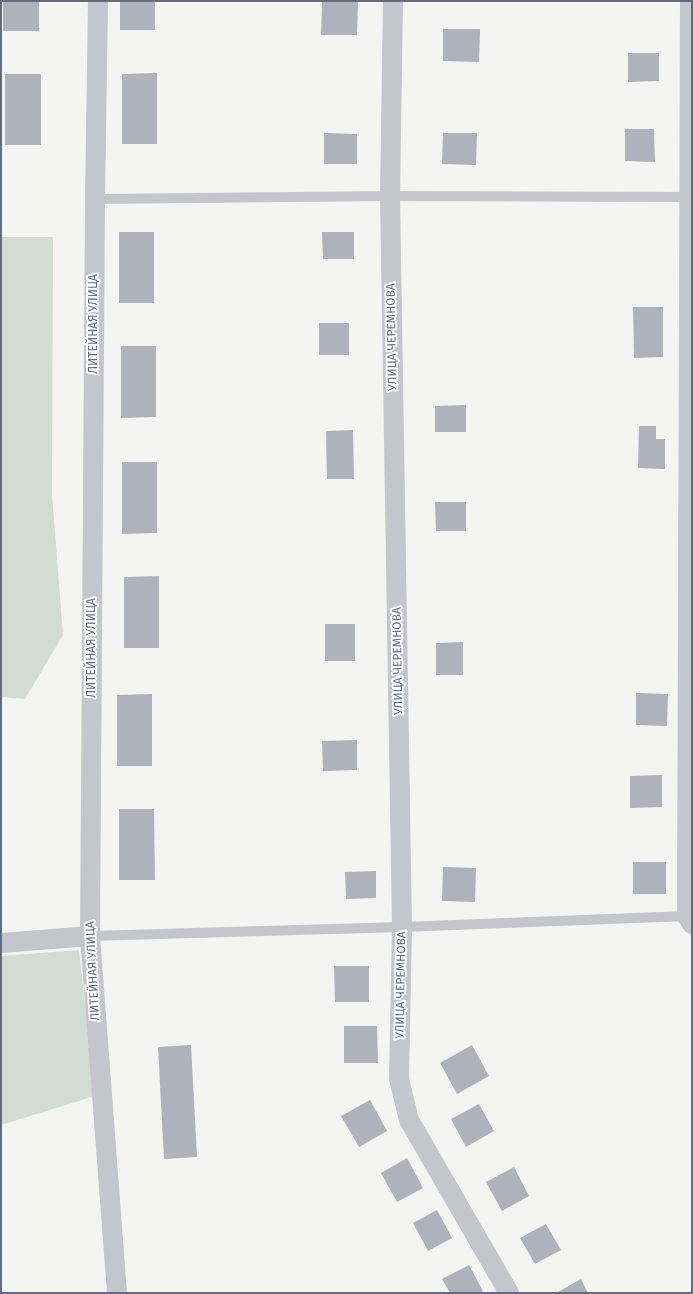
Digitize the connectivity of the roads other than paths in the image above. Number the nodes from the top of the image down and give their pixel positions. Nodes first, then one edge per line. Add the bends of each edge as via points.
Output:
1 (98, 1) edge
2 (393, 1) edge
3 (690, 1) edge
4 (390, 196) junction
5 (690, 197) junction
6 (95, 199) junction
7 (690, 920) edge
8 (402, 927) junction
9 (90, 936) junction
10 (1, 943) edge
11 (117, 1293) edge
12 (509, 1293) edge

1 - 6 street, ЛИТЕЙНАЯ УЛИЦА
2 - 4 street, УЛИЦА ЧЕРЕМНОВА
3 - 5 street
4 - 5 lane
4 - 6 lane
4 - 8 street, УЛИЦА ЧЕРЕМНОВА
5 - 7 street
6 - 9 street, ЛИТЕЙНАЯ УЛИЦА
7 - 8 lane
8 - 9 lane
8 - 12 street, УЛИЦА ЧЕРЕМНОВА via 399,1079 409,1120
9 - 10 street
9 - 11 street, ЛИТЕЙНАЯ УЛИЦА

